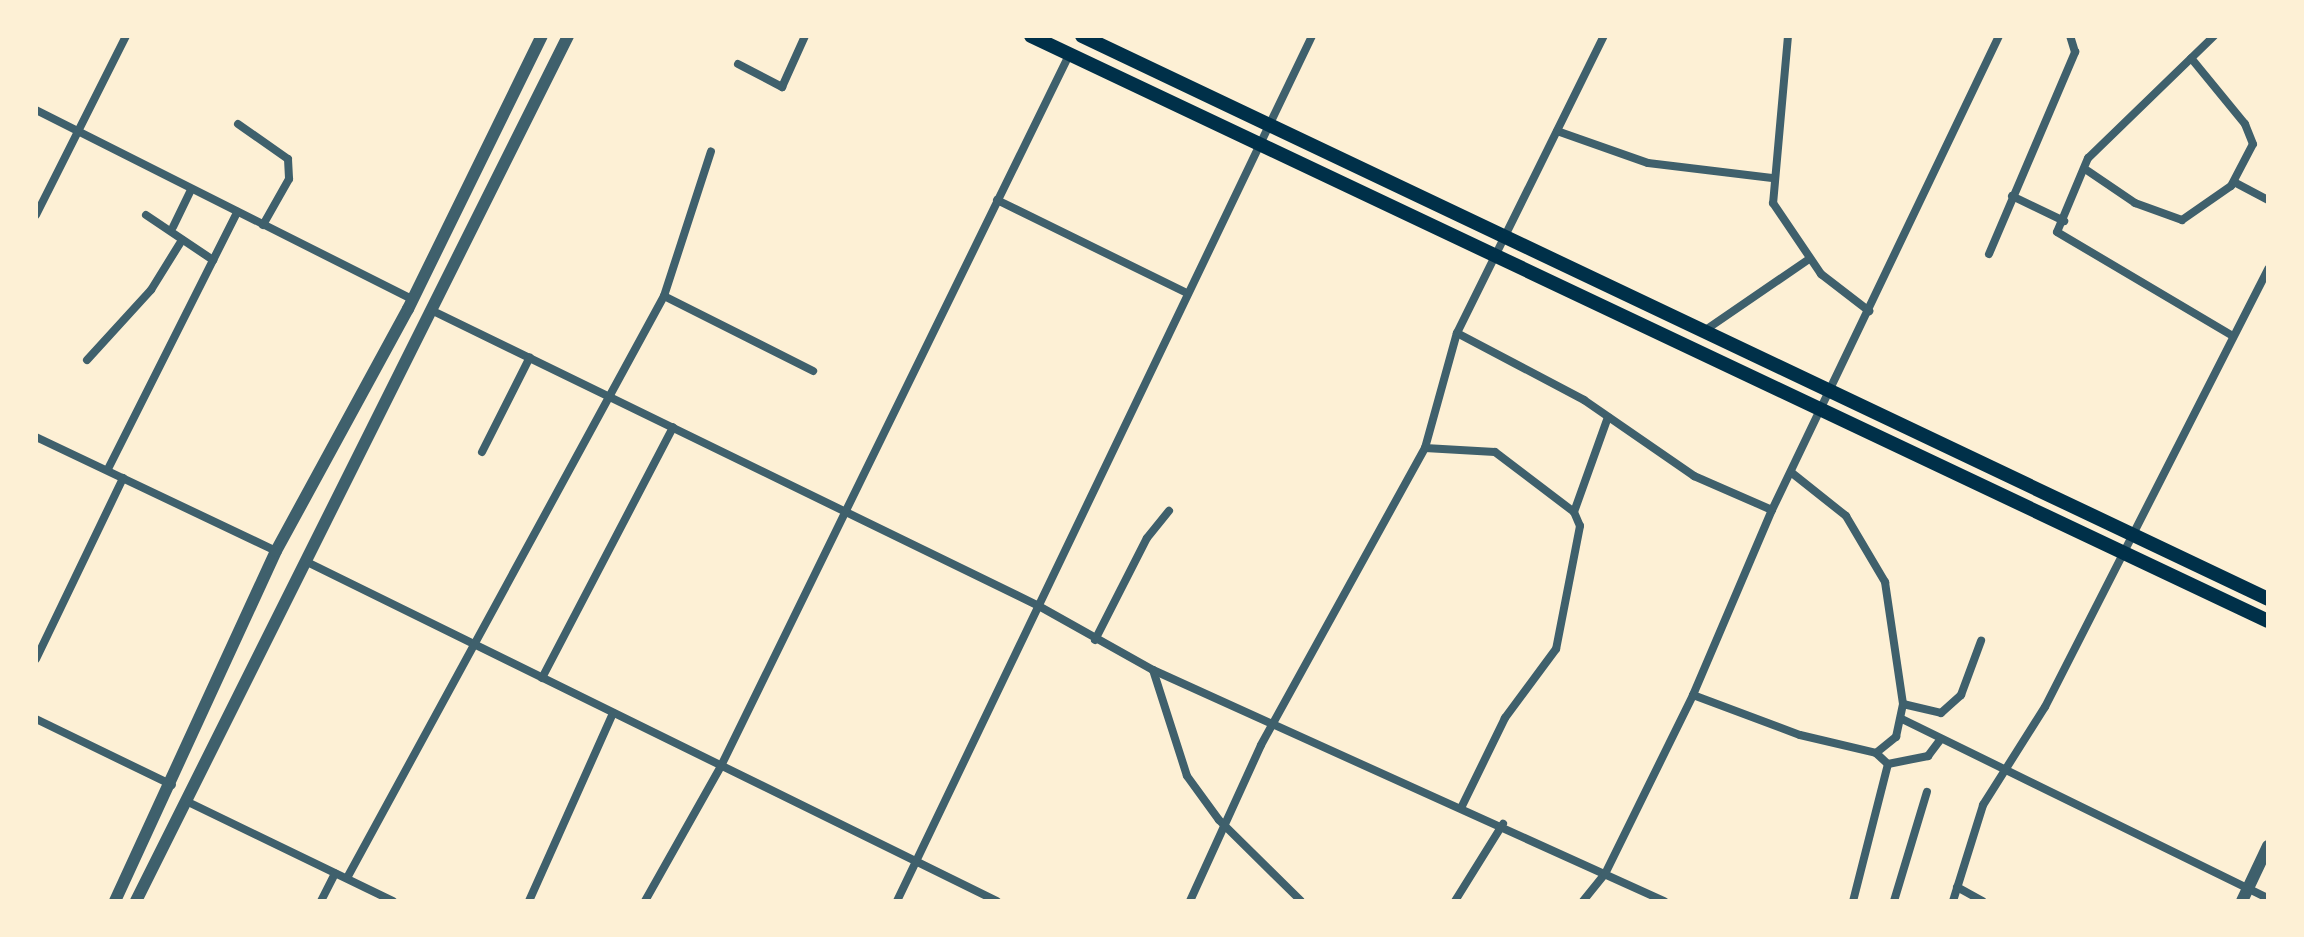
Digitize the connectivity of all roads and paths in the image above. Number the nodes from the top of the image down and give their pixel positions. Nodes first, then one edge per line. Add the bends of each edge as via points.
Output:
1 (126, 36) edge
2 (542, 36) edge
3 (568, 36) edge
4 (805, 36) edge
5 (1031, 36) edge
6 (1082, 36) edge
7 (1312, 36) edge
8 (1604, 36) edge
9 (1788, 36) edge
10 (1999, 36) edge
11 (2070, 36) edge
12 (2214, 36) edge
13 (1069, 55) junction
14 (2191, 58) junction
15 (738, 64) dead end
16 (36, 110) edge
17 (1270, 122) junction
18 (238, 124) dead end
19 (1557, 131) junction
20 (81, 132) junction
21 (1259, 143) junction
22 (711, 151) dead end
23 (2088, 171) junction
24 (1772, 178) junction
25 (2234, 182) junction
26 (191, 190) junction
27 (2012, 196) junction
28 (997, 200) junction
29 (2268, 200) edge
30 (237, 212) junction
31 (36, 215) edge
32 (146, 215) dead end
33 (2064, 221) junction
34 (263, 225) junction
35 (173, 227) junction
36 (1507, 232) junction
37 (182, 240) junction
38 (1496, 254) junction
39 (1989, 254) dead end
40 (1809, 259) junction
41 (213, 260) junction
42 (2268, 269) edge
43 (1187, 293) junction
44 (664, 296) junction
45 (413, 300) junction
46 (431, 310) junction
47 (1869, 311) junction
48 (1704, 331) junction
49 (1457, 333) junction
50 (2233, 336) junction
51 (530, 357) junction
52 (87, 360) dead end
53 (813, 371) dead end
54 (1829, 393) junction
55 (606, 394) junction
56 (1821, 411) junction
57 (1608, 417) junction
58 (673, 427) junction
59 (36, 437) edge
60 (1425, 448) junction
61 (482, 452) dead end
62 (108, 469) junction
63 (1792, 473) junction
64 (123, 478) junction
65 (1772, 510) junction
66 (1169, 511) dead end
67 (846, 512) junction
68 (1574, 512) junction
69 (2128, 533) junction
70 (2120, 550) junction
71 (276, 551) junction
72 (305, 561) junction
73 (2268, 599) edge
74 (1037, 605) junction
75 (2268, 621) edge
76 (1095, 640) junction
77 (1981, 641) dead end
78 (472, 645) junction
79 (36, 659) edge
80 (1153, 670) junction
81 (542, 678) junction
82 (1693, 695) junction
83 (1903, 704) junction
84 (613, 713) junction
85 (36, 719) edge
86 (1904, 720) junction
87 (1274, 722) junction
88 (1941, 739) junction
89 (1876, 753) junction
90 (1888, 764) junction
91 (721, 766) junction
92 (2005, 772) junction
93 (173, 786) junction
94 (1927, 792) dead end
95 (186, 801) junction
96 (1462, 806) junction
97 (1503, 824) junction
98 (1227, 826) junction
99 (2268, 846) edge
100 (917, 860) junction
101 (335, 873) junction
102 (1605, 874) junction
103 (347, 878) junction
104 (1957, 887) junction
105 (2248, 888) junction
106 (2268, 898) edge
107 (1585, 900) edge
108 (115, 901) edge
109 (136, 901) edge
110 (321, 901) edge
111 (393, 901) edge
112 (529, 901) edge
113 (645, 901) edge
114 (897, 901) edge
115 (997, 901) edge
116 (1190, 901) edge
117 (1301, 901) edge
118 (1455, 901) edge
119 (1664, 901) edge
120 (1853, 901) edge
121 (1894, 901) edge
122 (1953, 901) edge
123 (1982, 901) edge
124 (2242, 901) edge

1 - 20 street
2 - 45 street
3 - 46 street
4 - 15 street via 782,87
5 - 13 main road
6 - 17 main road
7 - 17 street
8 - 19 street
9 - 24 street
10 - 47 street
11 - 27 street via 2075,52
12 - 14 street
13 - 21 main road
13 - 28 street
14 - 23 street via 2107,134 2088,158
14 - 25 street via 2245,124 2253,144
16 - 20 street
17 - 21 street
17 - 36 main road
18 - 34 street via 288,159 289,179
19 - 24 street via 1648,163
19 - 36 street
20 - 26 street
20 - 31 street
21 - 38 main road
21 - 43 street
22 - 44 street
23 - 25 street via 2135,203 2182,220
23 - 33 street
24 - 40 street via 1780,221
25 - 29 street
26 - 30 street
26 - 35 street
27 - 33 street
27 - 39 street
28 - 43 street
28 - 67 street
30 - 34 street
30 - 41 street
32 - 35 street
33 - 50 street via 2057,232
34 - 45 street
35 - 37 street
36 - 38 street
36 - 48 main road
37 - 41 street
37 - 52 street via 151,290
38 - 49 street
38 - 56 main road
40 - 47 street
40 - 48 street
41 - 62 street
42 - 50 street
43 - 74 street
44 - 53 street
44 - 55 street
45 - 71 street
46 - 51 street
46 - 72 street
47 - 54 street
48 - 54 main road
49 - 57 street
49 - 60 street
50 - 69 street
51 - 55 street
51 - 61 street
54 - 56 street
54 - 69 main road
55 - 58 street
55 - 78 street
56 - 63 street
56 - 70 main road
57 - 65 street via 1694,476
57 - 68 street
58 - 67 street
58 - 81 street
59 - 62 street
60 - 68 street via 1495,452
60 - 87 street
62 - 64 street
63 - 65 street
63 - 83 street via 1846,516 1885,582
64 - 71 street
64 - 79 street
65 - 82 street
66 - 76 street via 1147,538
67 - 74 street
67 - 91 street
68 - 96 street via 1580,526 1556,649 1505,718
69 - 70 street
69 - 73 main road
70 - 75 main road
70 - 92 street
71 - 93 street
72 - 78 street
72 - 95 street
74 - 76 street
74 - 100 street
76 - 80 street
77 - 83 street via 1961,695 1941,713
78 - 81 street
78 - 103 street
80 - 87 street
80 - 98 street via 1187,776
81 - 84 street
82 - 89 street via 1800,735
82 - 102 street
83 - 86 street
84 - 91 street
84 - 112 street
85 - 93 street
86 - 88 street
86 - 89 street
87 - 96 street
87 - 98 street
88 - 90 street via 1928,756
88 - 92 street
89 - 90 street
90 - 120 street
91 - 100 street
91 - 113 street
92 - 104 street via 1983,805
92 - 105 street
93 - 108 street
94 - 121 street
95 - 101 street
95 - 109 street
96 - 97 street
97 - 102 street
97 - 118 street
98 - 116 street
98 - 117 street
99 - 105 street
100 - 114 street
100 - 115 street
101 - 103 street
101 - 110 street
102 - 107 street
102 - 119 street
103 - 111 street
104 - 122 street
104 - 123 street
105 - 106 street
105 - 124 street

